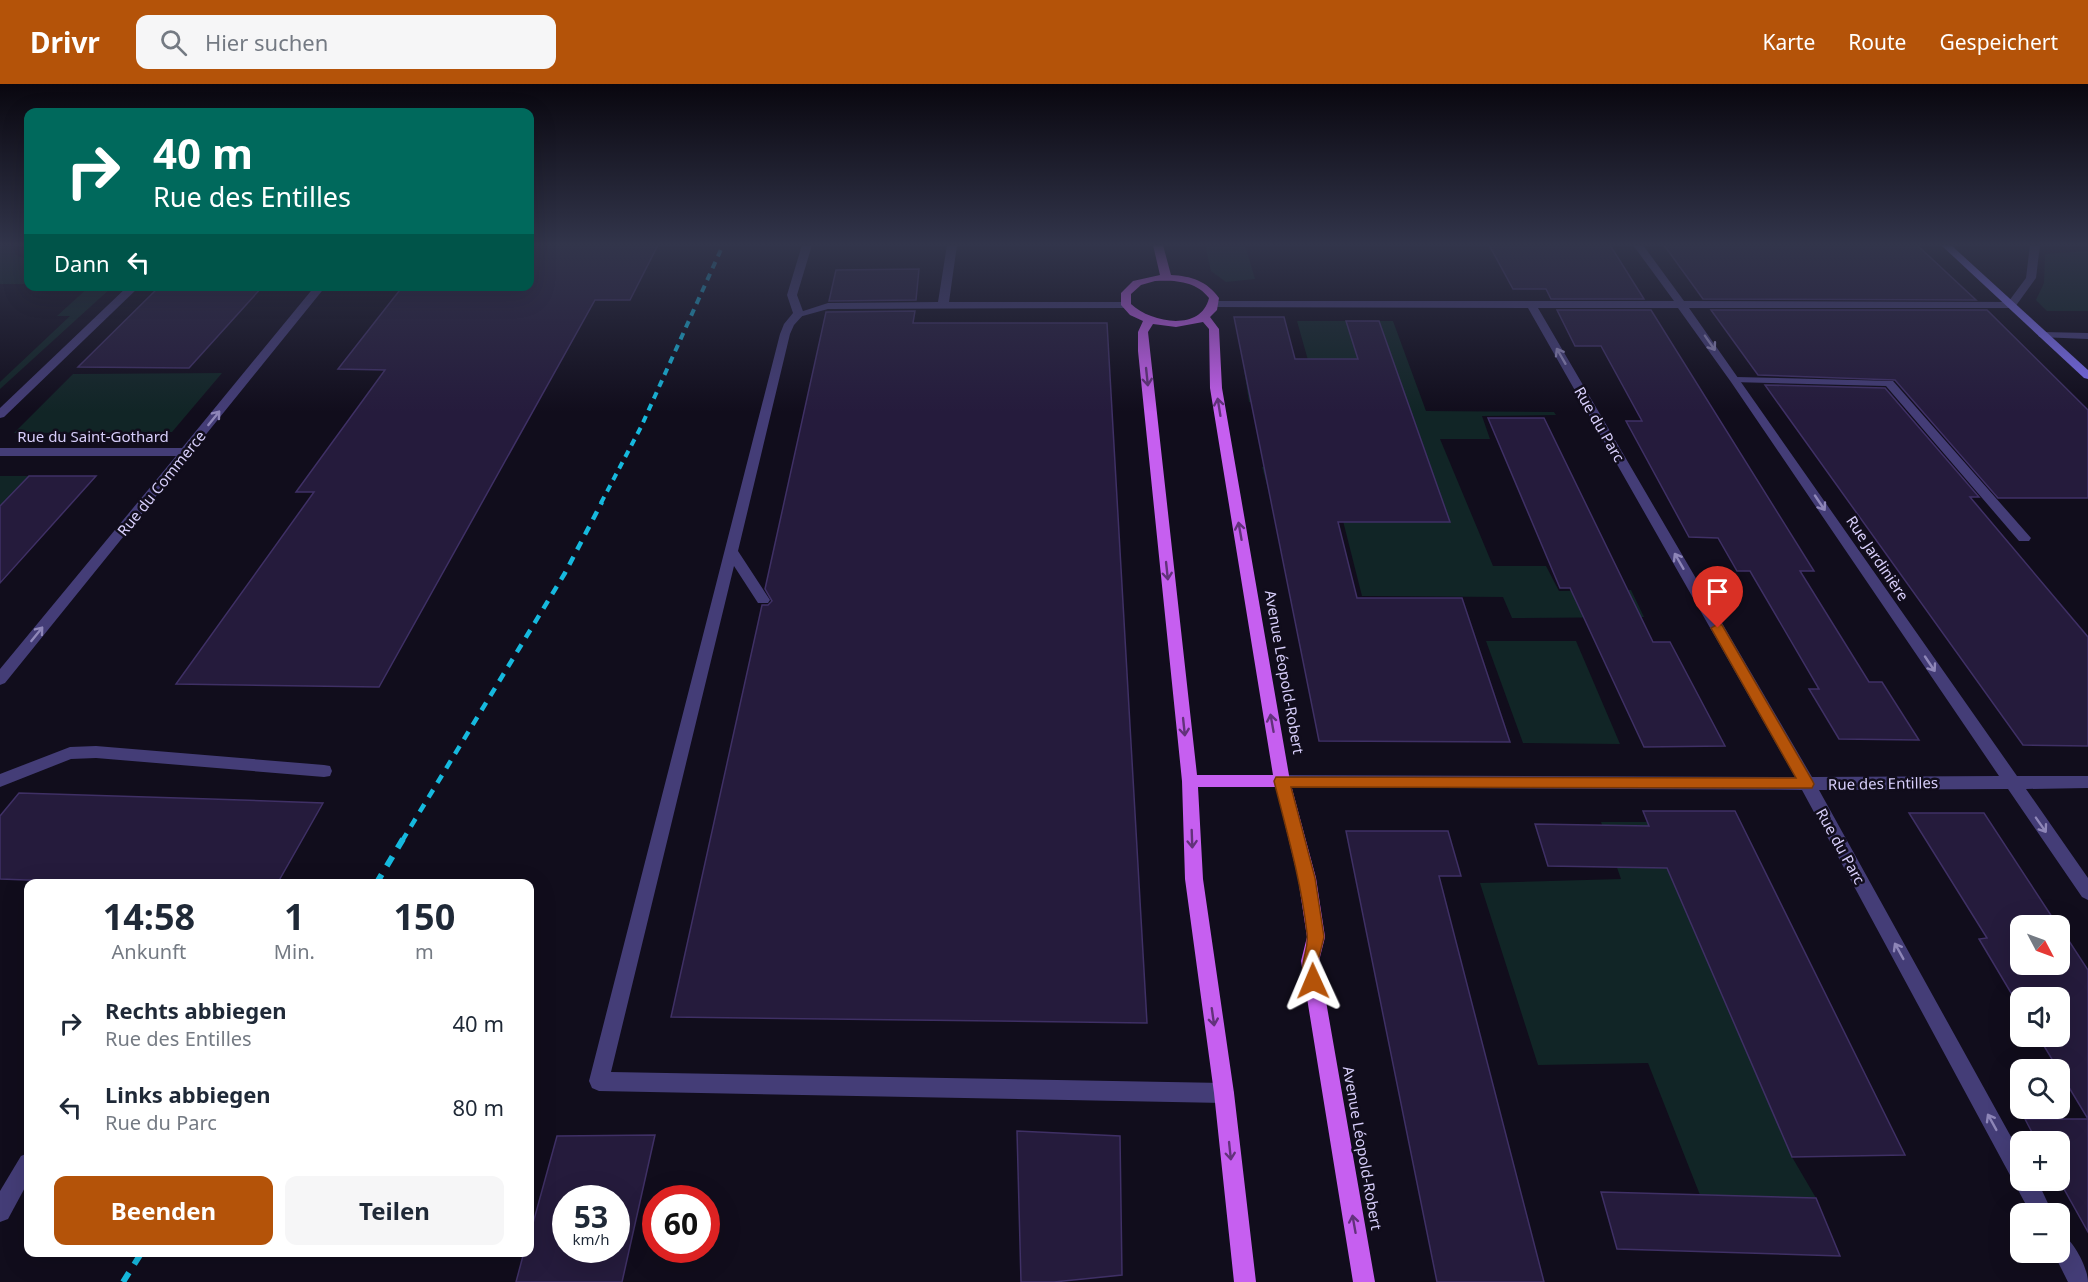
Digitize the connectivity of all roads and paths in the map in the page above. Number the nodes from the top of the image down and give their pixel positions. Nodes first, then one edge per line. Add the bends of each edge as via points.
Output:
1 (119, 301) edge
2 (309, 301) edge
3 (794, 301) edge
4 (944, 301) edge
5 (1126, 301) edge
6 (1214, 301) edge
7 (1681, 301) edge
8 (2007, 301) edge
9 (2014, 301) edge
10 (1126, 304) junction
11 (1214, 304) junction
12 (1531, 304) junction
13 (1683, 304) junction
14 (2011, 305) junction
15 (943, 306) junction
16 (800, 314) junction
17 (1205, 316) junction
18 (1149, 321) junction
19 (2043, 335) junction
20 (2088, 336) edge
21 (2088, 376) edge
22 (1736, 380) junction
23 (0, 414) edge
24 (187, 452) junction
25 (0, 453) edge
26 (2024, 538) dead end
27 (729, 549) junction
28 (763, 600) dead end
29 (0, 679) edge
30 (324, 771) dead end
31 (0, 781) edge
32 (1190, 781) junction
33 (1282, 781) junction
34 (2088, 782) edge
35 (2011, 783) junction
36 (1807, 784) junction
37 (2088, 892) edge
38 (1224, 1093) junction
39 (2010, 1155) edge
40 (24, 1170) edge
41 (0, 1211) edge
42 (2070, 1263) edge
43 (1245, 1282) edge
44 (1364, 1282) edge
45 (2080, 1282) edge

1 - 23 street
24 -> 2 street, Rue du Commerce
3 - 16 street
4 - 15 street
5 - 10 main road
6 - 11 main road
7 - 13 street, Rue Jardinière
8 - 14 main road
9 - 14 street
10 - 15 street
10 - 18 main road via 1134,314
11 - 12 street
11 - 17 main road
12 - 13 street
36 -> 12 street, Rue du Parc
13 - 14 street
13 -> 22 street, Rue Jardinière
14 - 19 main road
15 - 16 street via 828,306
16 - 27 street via 785,334
17 - 18 main road via 1185,323
33 -> 17 main road, Avenue Léopold-Robert via 1218,398 1214,329
18 -> 32 main road via 1143,332 1144,351
19 - 20 street
19 - 21 main road
22 - 26 street via 1888,383
22 -> 35 street, Rue Jardinière
24 - 25 street, Rue du Saint-Gothard
29 -> 24 street, Rue du Commerce
27 - 28 street
27 - 38 street via 599,1081
30 - 31 street via 96,752 60,756
32 - 33 main road
32 -> 38 main road via 1194,879
33 - 36 street, Rue des Entilles
44 -> 33 main road, Avenue Léopold-Robert via 1310,961 1316,937 1307,878
34 - 35 street, Rue des Entilles
35 - 36 street, Rue des Entilles
35 -> 37 street, Rue Jardinière
39 -> 36 street, Rue du Parc
38 -> 43 main road
40 - 41 street
42 - 45 street

